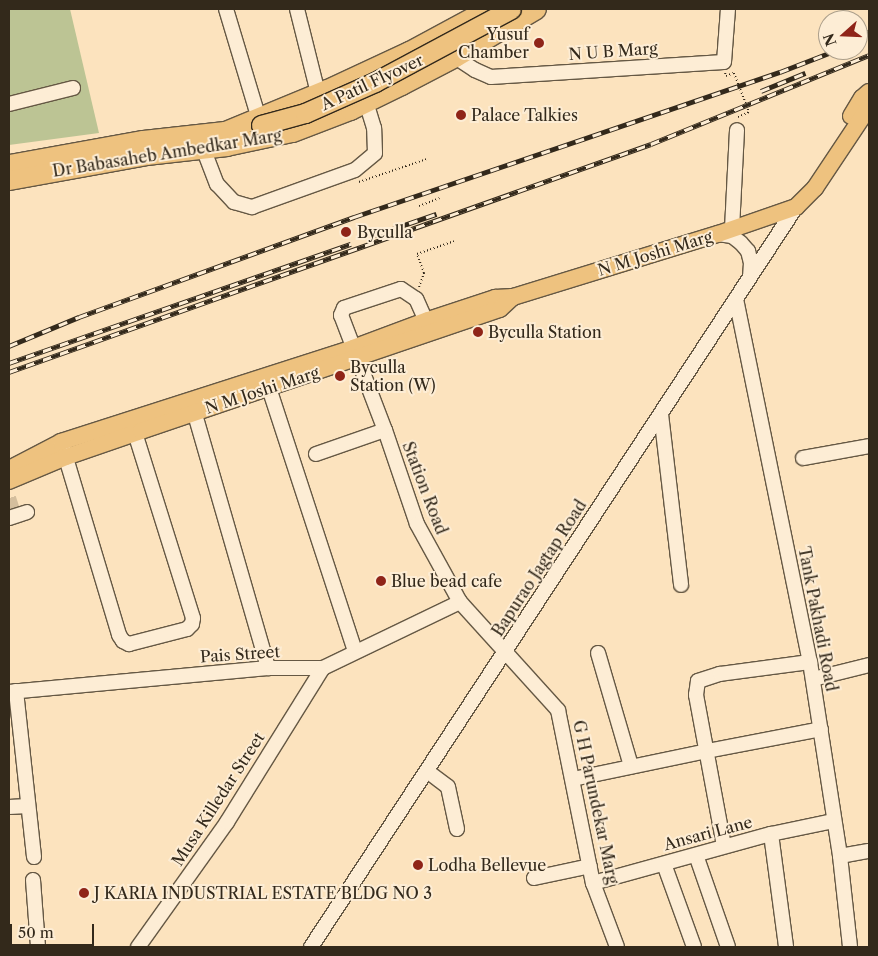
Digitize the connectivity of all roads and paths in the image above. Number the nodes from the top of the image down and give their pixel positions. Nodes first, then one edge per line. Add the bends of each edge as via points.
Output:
1 (241, 9) edge
2 (297, 9) edge
3 (487, 9) edge
4 (494, 9) edge
5 (511, 9) edge
6 (536, 9) edge
7 (728, 9) edge
8 (227, 11) edge
9 (505, 29) junction
10 (455, 57) junction
11 (734, 73) dead end
12 (73, 88) dead end
13 (869, 92) edge
14 (318, 93) junction
15 (366, 102) junction
16 (9, 104) edge
17 (869, 107) edge
18 (748, 112) dead end
19 (259, 121) junction
20 (737, 130) dead end
21 (203, 148) junction
22 (426, 159) dead end
23 (9, 164) edge
24 (356, 170) junction
25 (9, 180) edge
26 (440, 198) dead end
27 (419, 206) dead end
28 (796, 207) junction
29 (725, 232) junction
30 (454, 242) dead end
31 (750, 277) junction
32 (416, 299) junction
33 (736, 300) junction
34 (429, 326) junction
35 (355, 353) junction
36 (269, 388) junction
37 (193, 406) junction
38 (662, 414) junction
39 (385, 430) junction
40 (135, 433) junction
41 (111, 434) junction
42 (869, 446) edge
43 (64, 450) junction
44 (316, 454) dead end
45 (803, 458) dead end
46 (9, 469) edge
47 (9, 481) edge
48 (682, 586) dead end
49 (460, 602) junction
50 (356, 650) junction
51 (506, 651) junction
52 (598, 653) dead end
53 (810, 662) junction
54 (869, 666) edge
55 (268, 668) junction
56 (323, 668) junction
57 (813, 679) junction
58 (13, 692) edge
59 (14, 730) edge
60 (821, 730) junction
61 (707, 751) junction
62 (631, 766) junction
63 (427, 771) junction
64 (573, 779) junction
65 (28, 806) junction
66 (9, 807) edge
67 (833, 821) junction
68 (457, 829) dead end
69 (771, 834) junction
70 (724, 846) junction
71 (869, 851) edge
72 (696, 855) junction
73 (840, 856) junction
74 (34, 857) dead end
75 (664, 864) junction
76 (590, 866) junction
77 (534, 878) dead end
78 (33, 880) dead end
79 (593, 883) junction
80 (38, 947) edge
81 (138, 947) edge
82 (311, 947) edge
83 (616, 947) edge
84 (694, 947) edge
85 (728, 947) edge
86 (786, 947) edge
87 (850, 947) edge

1 - 8 street
2 - 14 street
3 - 14 highway via 409,51
4 - 9 street
5 - 19 highway, A Patil Flyover, bridge via 415,62 305,113
6 - 9 highway, Dr Babasaheb Ambedkar Marg
7 - 10 street, N U B Marg via 724,62 492,76
8 - 19 street
9 - 10 highway, Dr Babasaheb Ambedkar Marg
10 - 15 highway, Dr Babasaheb Ambedkar Marg
11 - 18 path, bridge
12 - 16 street
13 - 28 main road via 807,181
14 - 19 highway
15 - 21 highway, Dr Babasaheb Ambedkar Marg via 292,132
15 - 24 street via 374,128 375,153
17 - 28 main road, N M Joshi Marg via 815,188
19 - 23 highway, A Patil Flyover via 224,131 143,140
20 - 29 street
21 - 24 street via 217,184 234,202 252,207
21 - 25 highway, Dr Babasaheb Ambedkar Marg
22 - 24 path via 360,184
26 - 27 path
28 - 29 main road, N M Joshi Marg
28 - 31 street, Bapurao Jagtap Road
29 - 31 street via 748,251
29 - 34 main road, N M Joshi Marg via 513,297 500,309
30 - 32 path via 417,254 424,273
31 - 33 street, Bapurao Jagtap Road
32 - 34 street
32 - 35 street, Station Road via 401,289 344,308 341,315
33 - 38 street, Bapurao Jagtap Road
33 - 53 street, Tank Pakhadi Road
34 - 35 main road, N M Joshi Marg
35 - 36 main road, N M Joshi Marg
35 - 37 main road, N M Joshi Marg
35 - 39 street, Station Road
36 - 37 main road, N M Joshi Marg
36 - 50 street
37 - 40 main road, N M Joshi Marg
37 - 41 main road, N M Joshi Marg
37 - 55 street
38 - 48 street
38 - 51 street, Bapurao Jagtap Road via 572,546
39 - 44 street
39 - 49 street, Station Road via 417,524
40 - 41 main road, N M Joshi Marg
40 - 43 street via 193,618 187,629 129,644 119,635
41 - 43 main road, N M Joshi Marg
42 - 45 street
43 - 46 main road, N M Joshi Marg
43 - 47 main road, N M Joshi Marg
49 - 50 street, Pais Street
49 - 51 street, Station Road
50 - 56 street, Pais Street
51 - 63 street, Bapurao Jagtap Road
51 - 64 street, G H Parundekar Marg via 558,710
52 - 62 street
53 - 57 street, Tank Pakhadi Road
53 - 61 street via 698,680 696,695
54 - 57 street
55 - 56 street, Pais Street
55 - 58 street, Pais Street
56 - 81 street, Musa Killedar Street via 227,822
57 - 60 street, Tank Pakhadi Road
58 - 59 street
59 - 65 street
60 - 61 street
60 - 67 street, Tank Pakhadi Road
61 - 62 street
61 - 70 street
62 - 64 street
63 - 68 street via 448,787
63 - 82 street, Bapurao Jagtap Road
64 - 76 street, G H Parundekar Marg
65 - 66 street
65 - 74 street
67 - 69 street, Ansari Lane
67 - 73 street, Tank Pakhadi Road
69 - 70 street, Ansari Lane
69 - 86 street
70 - 72 street, Ansari Lane
71 - 73 street
72 - 75 street, Ansari Lane
72 - 85 street
73 - 87 street, Tank Pakhadi Road
75 - 79 street, Ansari Lane
75 - 84 street
76 - 77 street
76 - 79 street, G H Parundekar Marg
78 - 80 street
79 - 83 street, G H Parundekar Marg

